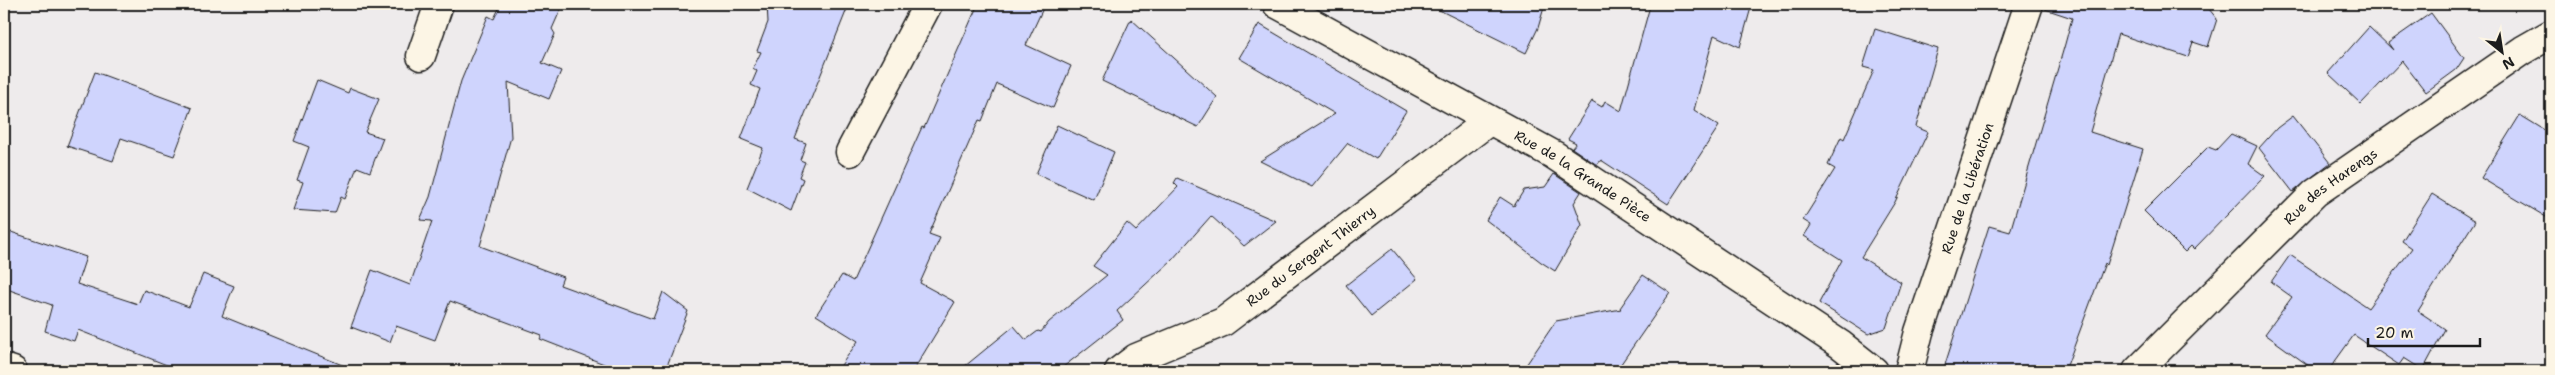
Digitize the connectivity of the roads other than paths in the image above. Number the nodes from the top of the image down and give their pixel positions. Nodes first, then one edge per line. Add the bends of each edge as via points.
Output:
1 (439, 4) edge
2 (928, 4) edge
3 (1277, 4) edge
4 (2029, 4) edge
5 (2551, 34) edge
6 (421, 56) dead end
7 (1489, 121) junction
8 (850, 152) dead end
9 (4, 368) edge
10 (13, 371) edge
11 (1120, 371) edge
12 (1874, 371) edge
13 (1909, 371) edge
14 (2136, 371) edge

1 - 6 street
2 - 8 street
3 - 7 street, Rue de la Grande Pièce
4 - 13 street, Rue de la Libération via 1919,332
5 - 14 street, Rue des Harengs via 2316,193
7 - 11 street, Rue du Sergent Thierry via 1223,322 1136,358
7 - 12 street, Rue de la Grande Pièce via 1554,155 1841,345
9 - 10 street

